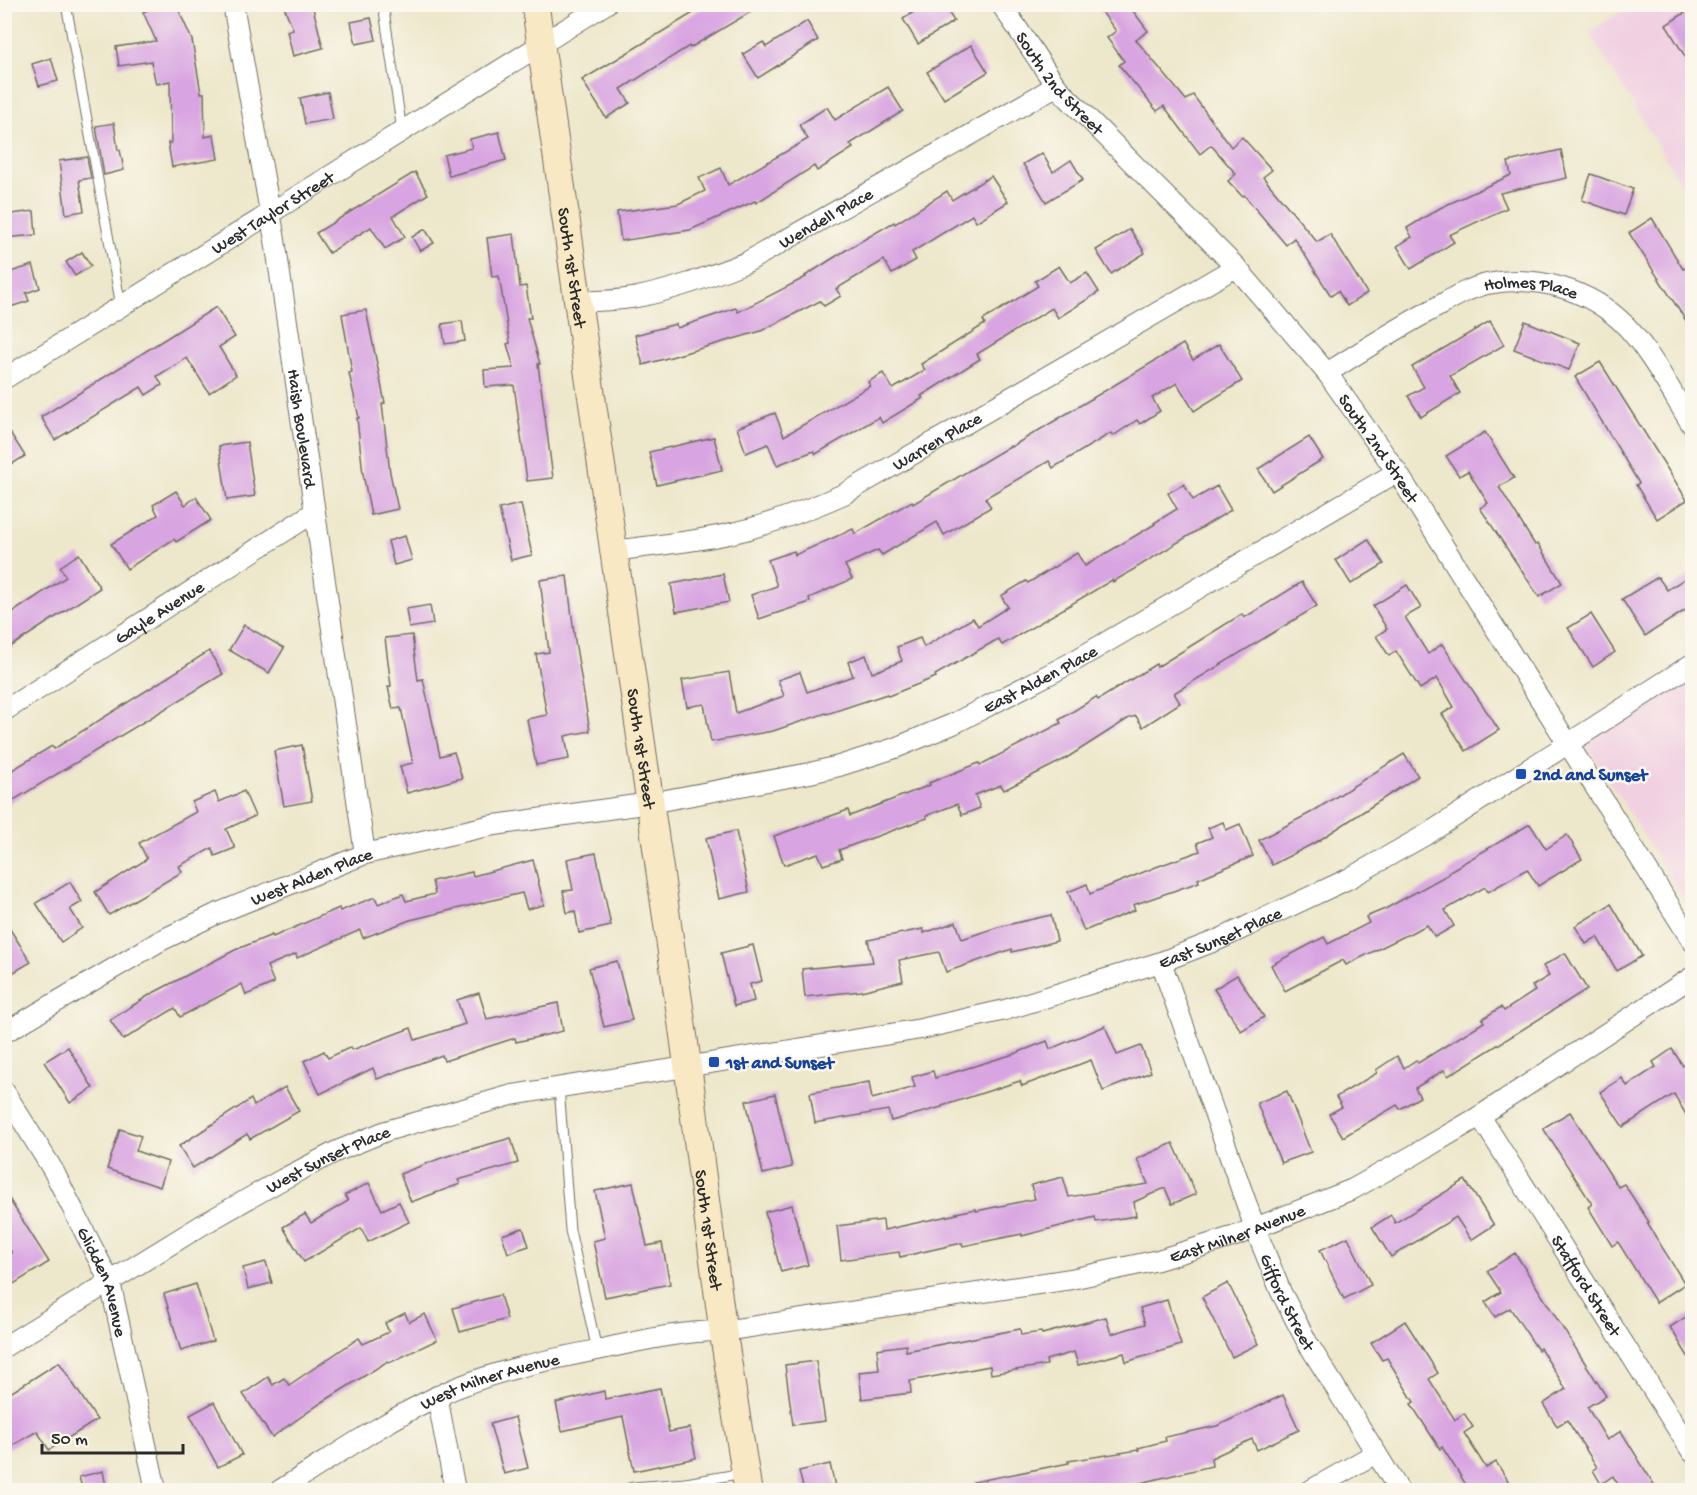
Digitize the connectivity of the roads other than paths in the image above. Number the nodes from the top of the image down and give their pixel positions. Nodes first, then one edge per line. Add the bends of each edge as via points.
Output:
1 (66, 4) edge
2 (233, 4) edge
3 (383, 4) edge
4 (535, 4) edge
5 (606, 4) edge
6 (1001, 4) edge
7 (541, 44) junction
8 (1056, 86) junction
9 (402, 131) junction
10 (270, 213) junction
11 (1236, 267) junction
12 (577, 302) junction
13 (121, 307) junction
14 (1327, 373) junction
15 (4, 379) edge
16 (1692, 425) edge
17 (1397, 472) junction
18 (314, 513) junction
19 (613, 551) junction
20 (1692, 664) edge
21 (4, 711) edge
22 (1568, 744) junction
23 (650, 802) junction
24 (365, 854) junction
25 (1692, 941) edge
26 (1161, 962) junction
27 (1692, 977) edge
28 (4, 1033) edge
29 (688, 1067) junction
30 (559, 1087) junction
31 (4, 1091) edge
32 (1480, 1116) junction
33 (1255, 1228) junction
34 (110, 1282) junction
35 (723, 1330) junction
36 (4, 1347) edge
37 (597, 1350) junction
38 (437, 1396) junction
39 (1692, 1452) edge
40 (1376, 1453) junction
41 (747, 1481) edge
42 (686, 1483) junction
43 (156, 1491) edge
44 (280, 1491) edge
45 (455, 1491) edge
46 (624, 1491) edge
47 (677, 1491) edge
48 (1311, 1491) edge
49 (1399, 1491) edge

1 - 13 lane
2 - 10 street, Haish Boulevard
3 - 9 lane
4 - 7 street, South 1st Street
5 - 7 street, West Taylor Street
6 - 8 street, South 2nd Street
7 - 9 street, West Taylor Street
7 - 12 street, South 1st Street
8 - 11 street, South 2nd Street
8 - 12 street, Wendell Place via 747,262 659,292
9 - 10 street, West Taylor Street
10 - 13 street, West Taylor Street
10 - 18 street, Haish Boulevard
11 - 14 street, South 2nd Street
11 - 19 street, Warren Place via 828,501 743,530
12 - 19 street, South 1st Street
13 - 15 street, West Taylor Street
14 - 16 street, Holmes Place via 1464,292 1488,284 1539,282 1584,295 1627,327
14 - 17 street, South 2nd Street
17 - 22 street, South 2nd Street
17 - 23 street, East Alden Place via 1069,664 953,724 839,766
18 - 21 street, Gayle Avenue
18 - 24 street, Haish Boulevard
19 - 23 street, South 1st Street
20 - 22 street, East Sunset Place
22 - 25 street, South 2nd Street
22 - 26 street, East Sunset Place via 1429,833 1348,879
23 - 24 street, West Alden Place via 488,826
23 - 29 street, South 1st Street
24 - 28 street, West Alden Place via 226,909 160,941
26 - 29 street, East Sunset Place via 1005,1010 921,1029
26 - 33 street, Gifford Street
27 - 32 street, East Milner Avenue
29 - 30 street, West Sunset Place
29 - 35 street, South 1st Street
30 - 34 street, West Sunset Place via 512,1095 386,1131 335,1152
30 - 37 lane via 570,1230
31 - 34 street, Glidden Avenue via 53,1170
32 - 33 street, East Milner Avenue via 1353,1189
32 - 39 street, Stafford Street
33 - 35 street, East Milner Avenue via 1158,1260 1071,1279
33 - 40 street, Gifford Street via 1307,1342
34 - 36 street, West Sunset Place
34 - 43 street, Glidden Avenue
35 - 37 street, West Milner Avenue via 679,1333
35 - 41 street, South 1st Street
37 - 38 street, West Milner Avenue via 547,1360
38 - 44 street, West Milner Avenue
38 - 45 street
40 - 48 street
40 - 49 street, Gifford Street
41 - 42 lane
42 - 46 lane
42 - 47 lane

